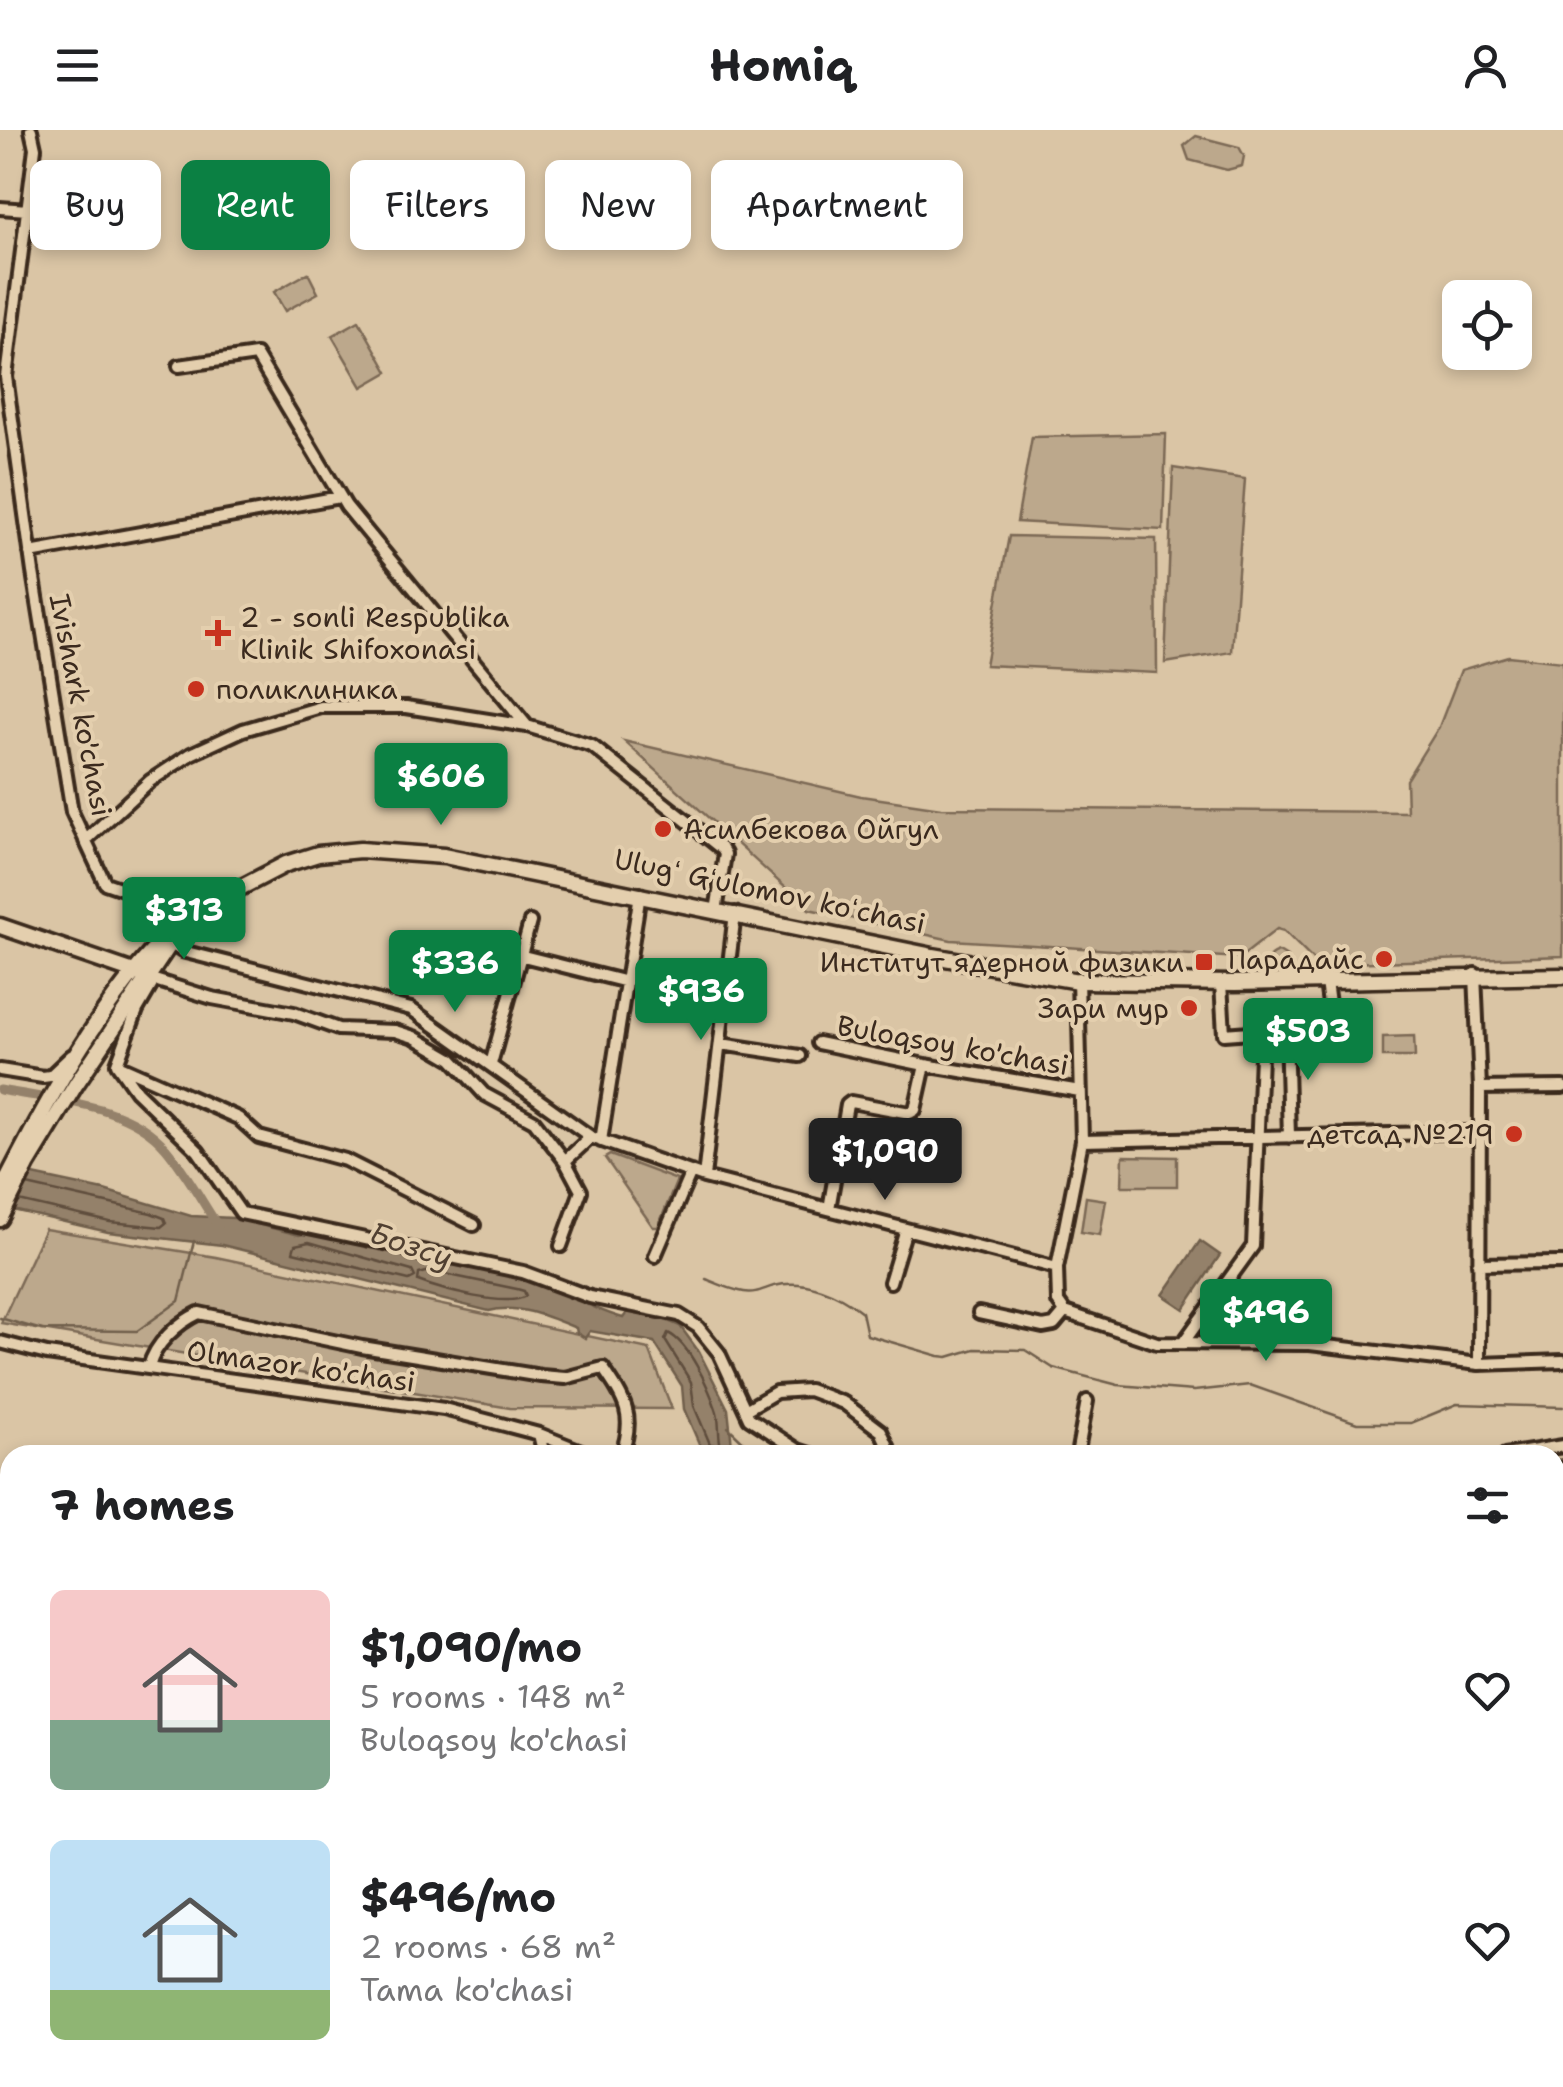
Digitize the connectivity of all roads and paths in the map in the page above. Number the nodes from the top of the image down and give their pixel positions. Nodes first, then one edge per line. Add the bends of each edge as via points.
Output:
1 (31, 130) edge
2 (0, 208) edge
3 (28, 210) junction
4 (179, 366) dead end
5 (4, 389) edge
6 (340, 497) junction
7 (30, 553) junction
8 (527, 726) junction
9 (85, 842) junction
10 (640, 894) junction
11 (717, 904) junction
12 (735, 913) junction
13 (191, 919) junction
14 (530, 922) dead end
15 (0, 926) edge
16 (167, 942) junction
17 (519, 955) junction
18 (100, 959) junction
19 (1563, 974) edge
20 (1475, 976) junction
21 (145, 977) junction
22 (1078, 978) junction
23 (626, 982) junction
24 (1326, 982) junction
25 (1221, 984) junction
26 (115, 1000) junction
27 (1286, 1031) junction
28 (1262, 1032) junction
29 (88, 1040) junction
30 (818, 1043) dead end
31 (721, 1044) junction
32 (800, 1056) dead end
33 (117, 1064) junction
34 (490, 1064) junction
35 (925, 1066) junction
36 (0, 1070) edge
37 (70, 1080) junction
38 (1563, 1087) edge
39 (1480, 1088) junction
40 (1080, 1091) junction
41 (1478, 1132) junction
42 (1290, 1136) junction
43 (1259, 1137) junction
44 (596, 1139) junction
45 (1082, 1142) junction
46 (565, 1160) junction
47 (22, 1162) junction
48 (691, 1172) junction
49 (704, 1176) junction
50 (0, 1193) edge
51 (829, 1209) junction
52 (0, 1219) edge
53 (474, 1225) dead end
54 (906, 1229) junction
55 (561, 1246) dead end
56 (655, 1256) dead end
57 (1563, 1263) edge
58 (1478, 1264) junction
59 (1056, 1268) junction
60 (890, 1282) dead end
61 (1065, 1312) junction
62 (979, 1313) dead end
63 (0, 1342) edge
64 (1183, 1342) junction
65 (1563, 1362) edge
66 (1479, 1364) junction
67 (149, 1367) junction
68 (1087, 1401) dead end
69 (747, 1409) junction
70 (539, 1434) junction
71 (542, 1445) edge
72 (566, 1445) edge
73 (625, 1445) edge
74 (790, 1445) edge
75 (887, 1445) edge
76 (1080, 1445) edge

1 - 3 street, Ivishark ko'chasi
2 - 3 street
3 - 5 street, Ivishark ko'chasi
4 - 6 street via 256,355
5 - 7 street, Ivishark ko'chasi
6 - 7 street
6 - 8 street
7 - 9 street, Ivishark ko'chasi via 72,812
8 - 9 street via 406,707 321,707 191,754 150,781
8 - 11 street via 592,746 722,849
9 - 13 street, Ivishark ko'chasi via 105,883 178,908
10 - 12 main road, Ulugʻ Gʻulomov koʻchasi
10 - 13 main road, Ulugʻ Gʻulomov koʻchasi via 444,856 339,852 270,872
10 - 23 street
11 - 13 main road, Ulugʻ Gʻulomov koʻchasi via 487,857 360,846 283,858 234,884
11 - 22 main road, Ulugʻ Gʻulomov koʻchasi
12 - 22 main road, Ulugʻ Gʻulomov koʻchasi via 933,956
12 - 31 street
13 - 16 main road, Ulugʻ Gʻulomov koʻchasi
14 - 17 street
15 - 18 main road
16 - 21 main road, Ulugʻ Gʻulomov koʻchasi
16 - 34 street via 182,952 412,1008
17 - 23 street
17 - 34 street
18 - 21 main road
18 - 26 main road via 114,976
19 - 20 main road, Ulugʻ Gʻulomov koʻchasi
20 - 22 main road, Ulugʻ Gʻulomov koʻchasi
20 - 24 main road, Ulugʻ Gʻulomov koʻchasi
20 - 39 street
21 - 26 main road, Ulugʻ Gʻulomov koʻchasi
21 - 33 street
21 - 37 main road, Ulugʻ Gʻulomov koʻchasi
21 - 46 street via 338,1028 414,1037 452,1060 497,1103 534,1120
22 - 25 main road, Ulugʻ Gʻulomov koʻchasi
22 - 40 street
23 - 44 street
24 - 25 main road, Ulugʻ Gʻulomov koʻchasi
24 - 27 street via 1332,1026
25 - 28 street via 1224,1034
26 - 29 main road, Ulugʻ Gʻulomov koʻchasi
27 - 28 street
27 - 42 street
28 - 43 street
29 - 36 street via 50,1076
29 - 37 main road, Ulugʻ Gʻulomov koʻchasi
30 - 35 street, Buloqsoy ko'chasi
31 - 32 street
31 - 49 street
33 - 53 street via 238,1118 259,1137 344,1160
33 - 69 street via 198,1151 241,1213 523,1272 590,1297 680,1315 719,1352
34 - 44 street
35 - 40 street, Buloqsoy ko'chasi
35 - 51 street via 914,1110 848,1105
37 - 47 main road
38 - 39 street
39 - 41 street
40 - 45 street
41 - 42 street
41 - 58 street
42 - 43 street
43 - 45 street
43 - 64 street via 1253,1246
44 - 46 street
44 - 48 street
45 - 59 street
46 - 55 street via 581,1191
47 - 50 main road
47 - 52 main road
48 - 49 street
48 - 56 street
49 - 51 street
51 - 54 street
54 - 59 street
54 - 60 street
57 - 58 street
58 - 66 street
59 - 61 street
61 - 62 street via 1044,1327
61 - 64 street via 1157,1342
63 - 67 street, Olmazor ko'chasi
64 - 66 street via 1310,1344
65 - 66 street
67 - 70 street, Olmazor ko'chasi via 444,1409
67 - 73 street via 175,1329 199,1314 541,1376 565,1378 603,1368 628,1412
68 - 76 street
69 - 74 street via 749,1418
69 - 75 street via 776,1392 809,1390 844,1403 881,1431
70 - 71 street
70 - 72 street, Olmazor ko'chasi

